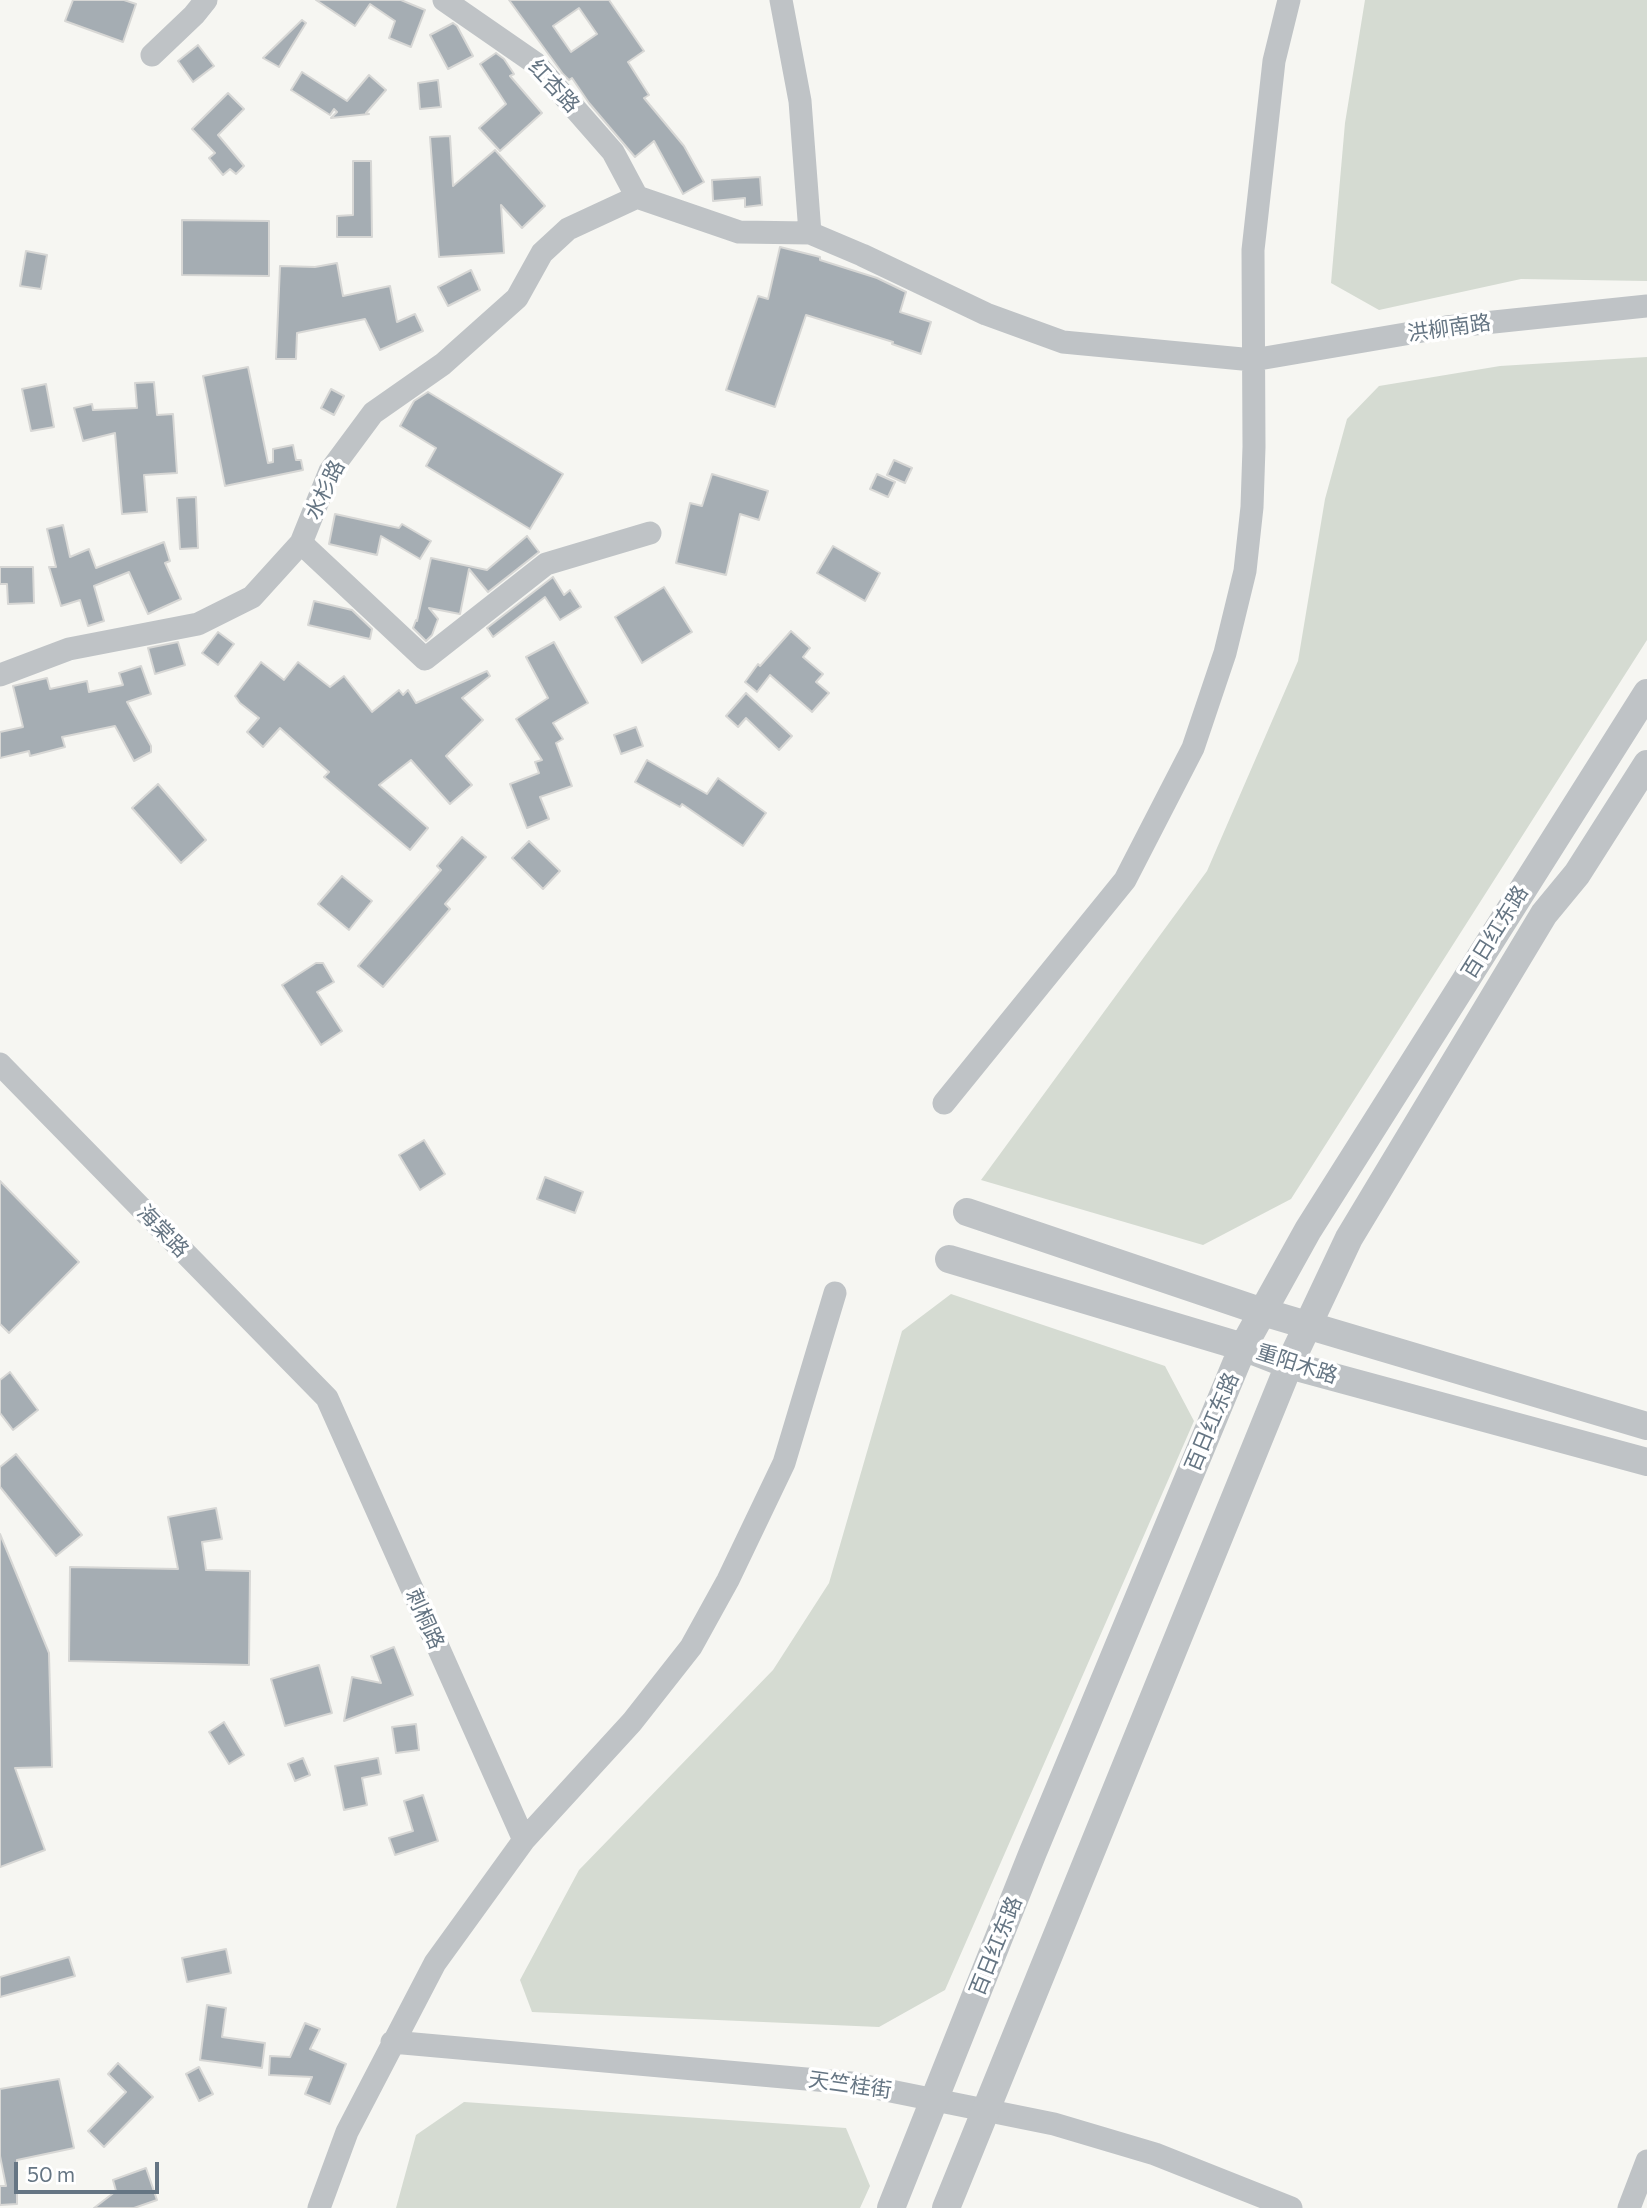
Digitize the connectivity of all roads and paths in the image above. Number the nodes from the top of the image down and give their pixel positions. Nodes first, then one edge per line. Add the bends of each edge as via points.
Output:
1 (206, 0) edge
2 (444, 0) edge
3 (780, 0) edge
4 (1289, 0) edge
5 (152, 55) dead end
6 (638, 197) junction
7 (810, 233) junction
8 (1647, 306) edge
9 (1253, 360) junction
10 (650, 533) dead end
11 (301, 543) junction
12 (0, 675) edge
13 (1647, 693) edge
14 (1647, 764) edge
15 (0, 1064) edge
16 (944, 1103) dead end
17 (967, 1212) dead end
18 (949, 1259) dead end
19 (835, 1293) dead end
20 (1263, 1312) junction
21 (1307, 1326) junction
22 (1243, 1347) junction
23 (1289, 1365) junction
24 (327, 1398) joint
25 (1647, 1426) edge
26 (1647, 1462) edge
27 (524, 1840) junction
28 (392, 2042) junction
29 (934, 2099) junction
30 (986, 2110) junction
31 (1647, 2161) edge
32 (319, 2208) edge
33 (891, 2208) edge
34 (946, 2208) edge
35 (1291, 2208) edge
36 (1629, 2208) edge

1 - 5 street
2 - 6 street, 红杏路 via 535,63 613,152
3 - 7 street via 800,102
4 - 9 street via 1274,61 1253,250
6 - 7 street via 739,232
6 - 11 street, 水杉路 via 568,229 542,253 517,298 443,364 373,413 330,471
7 - 9 street, 洪柳南路 via 986,314 1063,342
8 - 9 street, 洪柳南路 via 1446,327
9 - 16 street via 1254,447 1245,571 1225,653 1193,748 1125,880
10 - 11 street via 546,564 425,659
11 - 12 street, 水杉路 via 252,597 198,624 69,649
13 - 20 street, 百日红东路 via 1308,1230
14 - 21 street, 百日红东路 via 1577,874 1544,914 1349,1238
15 - 24 street, 海棠路
17 - 20 street, 重阳木路
18 - 22 street, 重阳木路
19 - 27 street via 784,1463 691,1647 632,1722
20 - 21 street, 重阳木路
20 - 22 street, 百日红东路
21 - 23 street, 百日红东路
21 - 25 street, 重阳木路
22 - 23 street, 重阳木路
22 - 29 street, 百日红东路
23 - 26 street, 重阳木路
23 - 30 street, 百日红东路
24 - 27 street, 刺桐路
27 - 28 street via 435,1963
28 - 29 street, 天竺桂街 via 778,2075
28 - 32 street via 347,2132
29 - 30 street, 天竺桂街
29 - 33 street, 百日红东路
30 - 34 street, 百日红东路
30 - 35 street, 天竺桂街 via 1054,2124 1155,2154
31 - 36 street

